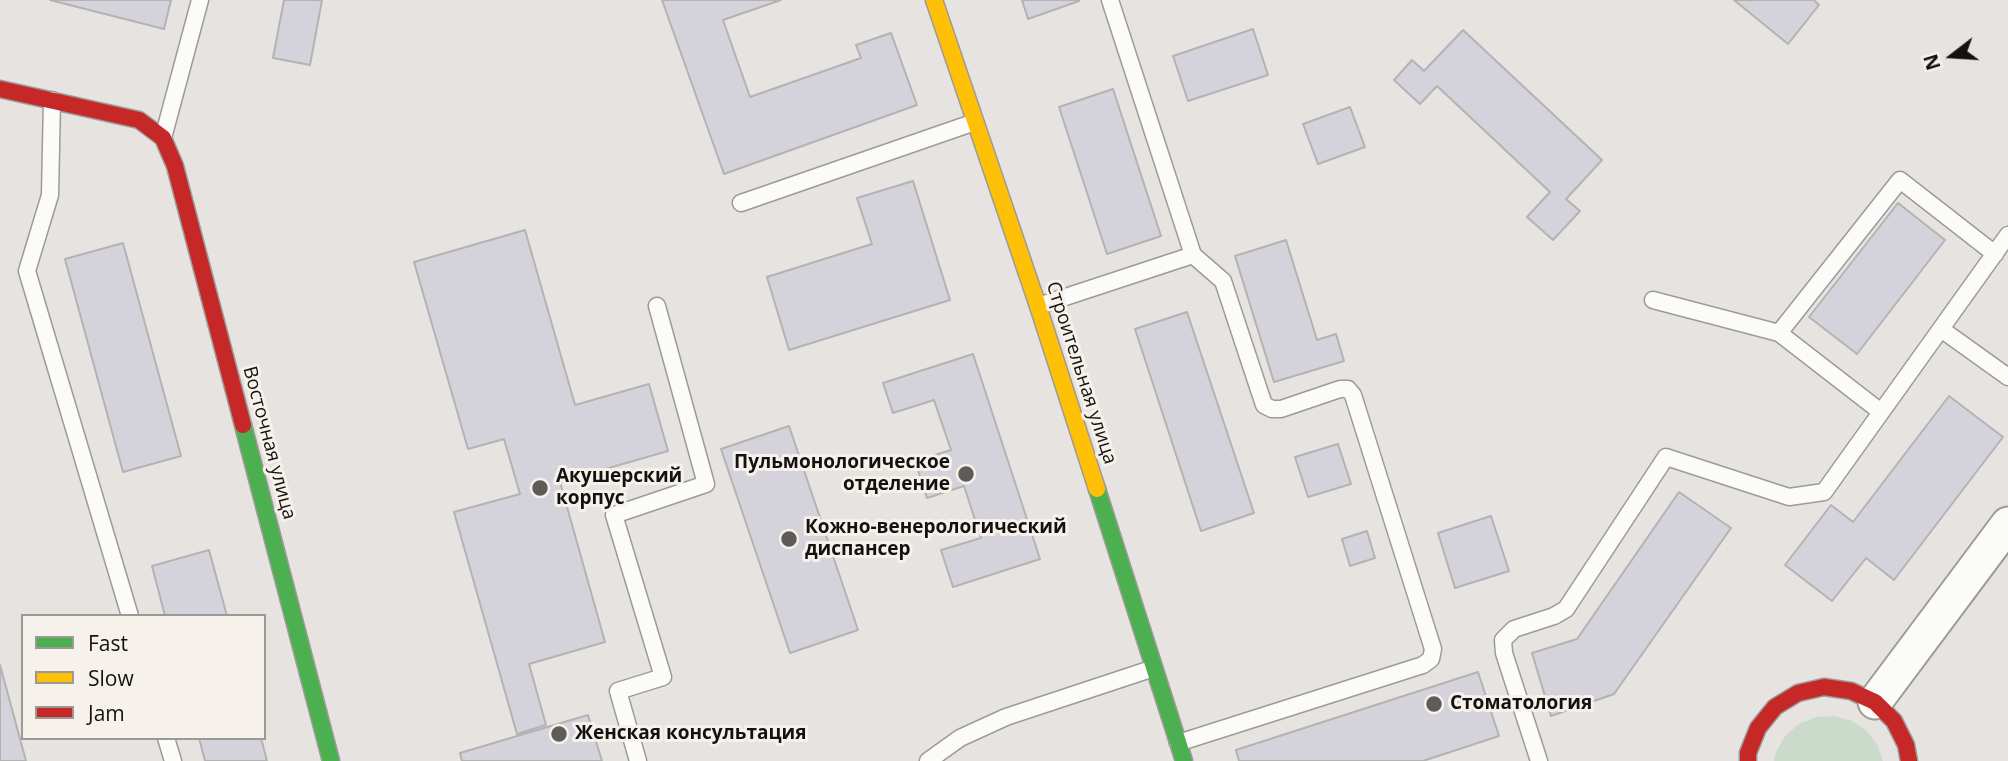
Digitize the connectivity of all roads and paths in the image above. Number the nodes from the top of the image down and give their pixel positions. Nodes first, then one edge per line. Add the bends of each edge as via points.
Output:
1 (200, 0) edge
2 (934, 0) edge
3 (1110, 0) edge
4 (0, 89) edge
5 (52, 100) junction
6 (975, 122) junction
7 (163, 138) junction
8 (741, 203) dead end
9 (2008, 235) edge
10 (1995, 254) junction
11 (1193, 255) junction
12 (1653, 300) dead end
13 (657, 306) dead end
14 (1038, 306) junction
15 (1941, 328) junction
16 (1779, 333) junction
17 (2008, 377) edge
18 (1881, 412) junction
19 (2008, 524) edge
20 (129, 614) edge
21 (1155, 668) junction
22 (1875, 702) junction
23 (167, 740) edge
24 (1178, 743) junction
25 (173, 761) edge
26 (331, 761) edge
27 (638, 761) edge
28 (928, 761) edge
29 (1184, 761) edge
30 (1539, 761) edge
31 (1748, 761) edge
32 (1909, 761) edge

1 - 7 lane
2 - 6 street, Строительная улица
3 - 11 lane
4 - 5 street
5 - 7 street via 139,120
5 - 20 lane via 50,195 27,271
6 - 8 lane
6 - 14 street, Строительная улица
7 - 26 street, Восточная улица via 175,166
9 - 10 lane
10 - 15 lane
10 - 16 lane via 1900,180
11 - 14 lane
11 - 24 lane via 1223,281 1264,405 1281,409 1348,389 1353,395 1433,649 1431,659 1423,664
12 - 16 lane
13 - 27 lane via 706,484 614,515 663,677 618,691
14 - 21 street, Строительная улица
15 - 17 lane
15 - 18 lane
16 - 18 lane
18 - 30 lane via 1824,492 1789,496 1666,457 1566,609 1514,629 1503,640
19 - 22 street
21 - 24 street, Строительная улица
21 - 28 lane via 1006,717 960,738
22 - 31 street via 1824,687 1798,693 1775,707 1758,727
22 - 32 street via 1894,721
23 - 25 lane
24 - 29 street, Строительная улица

